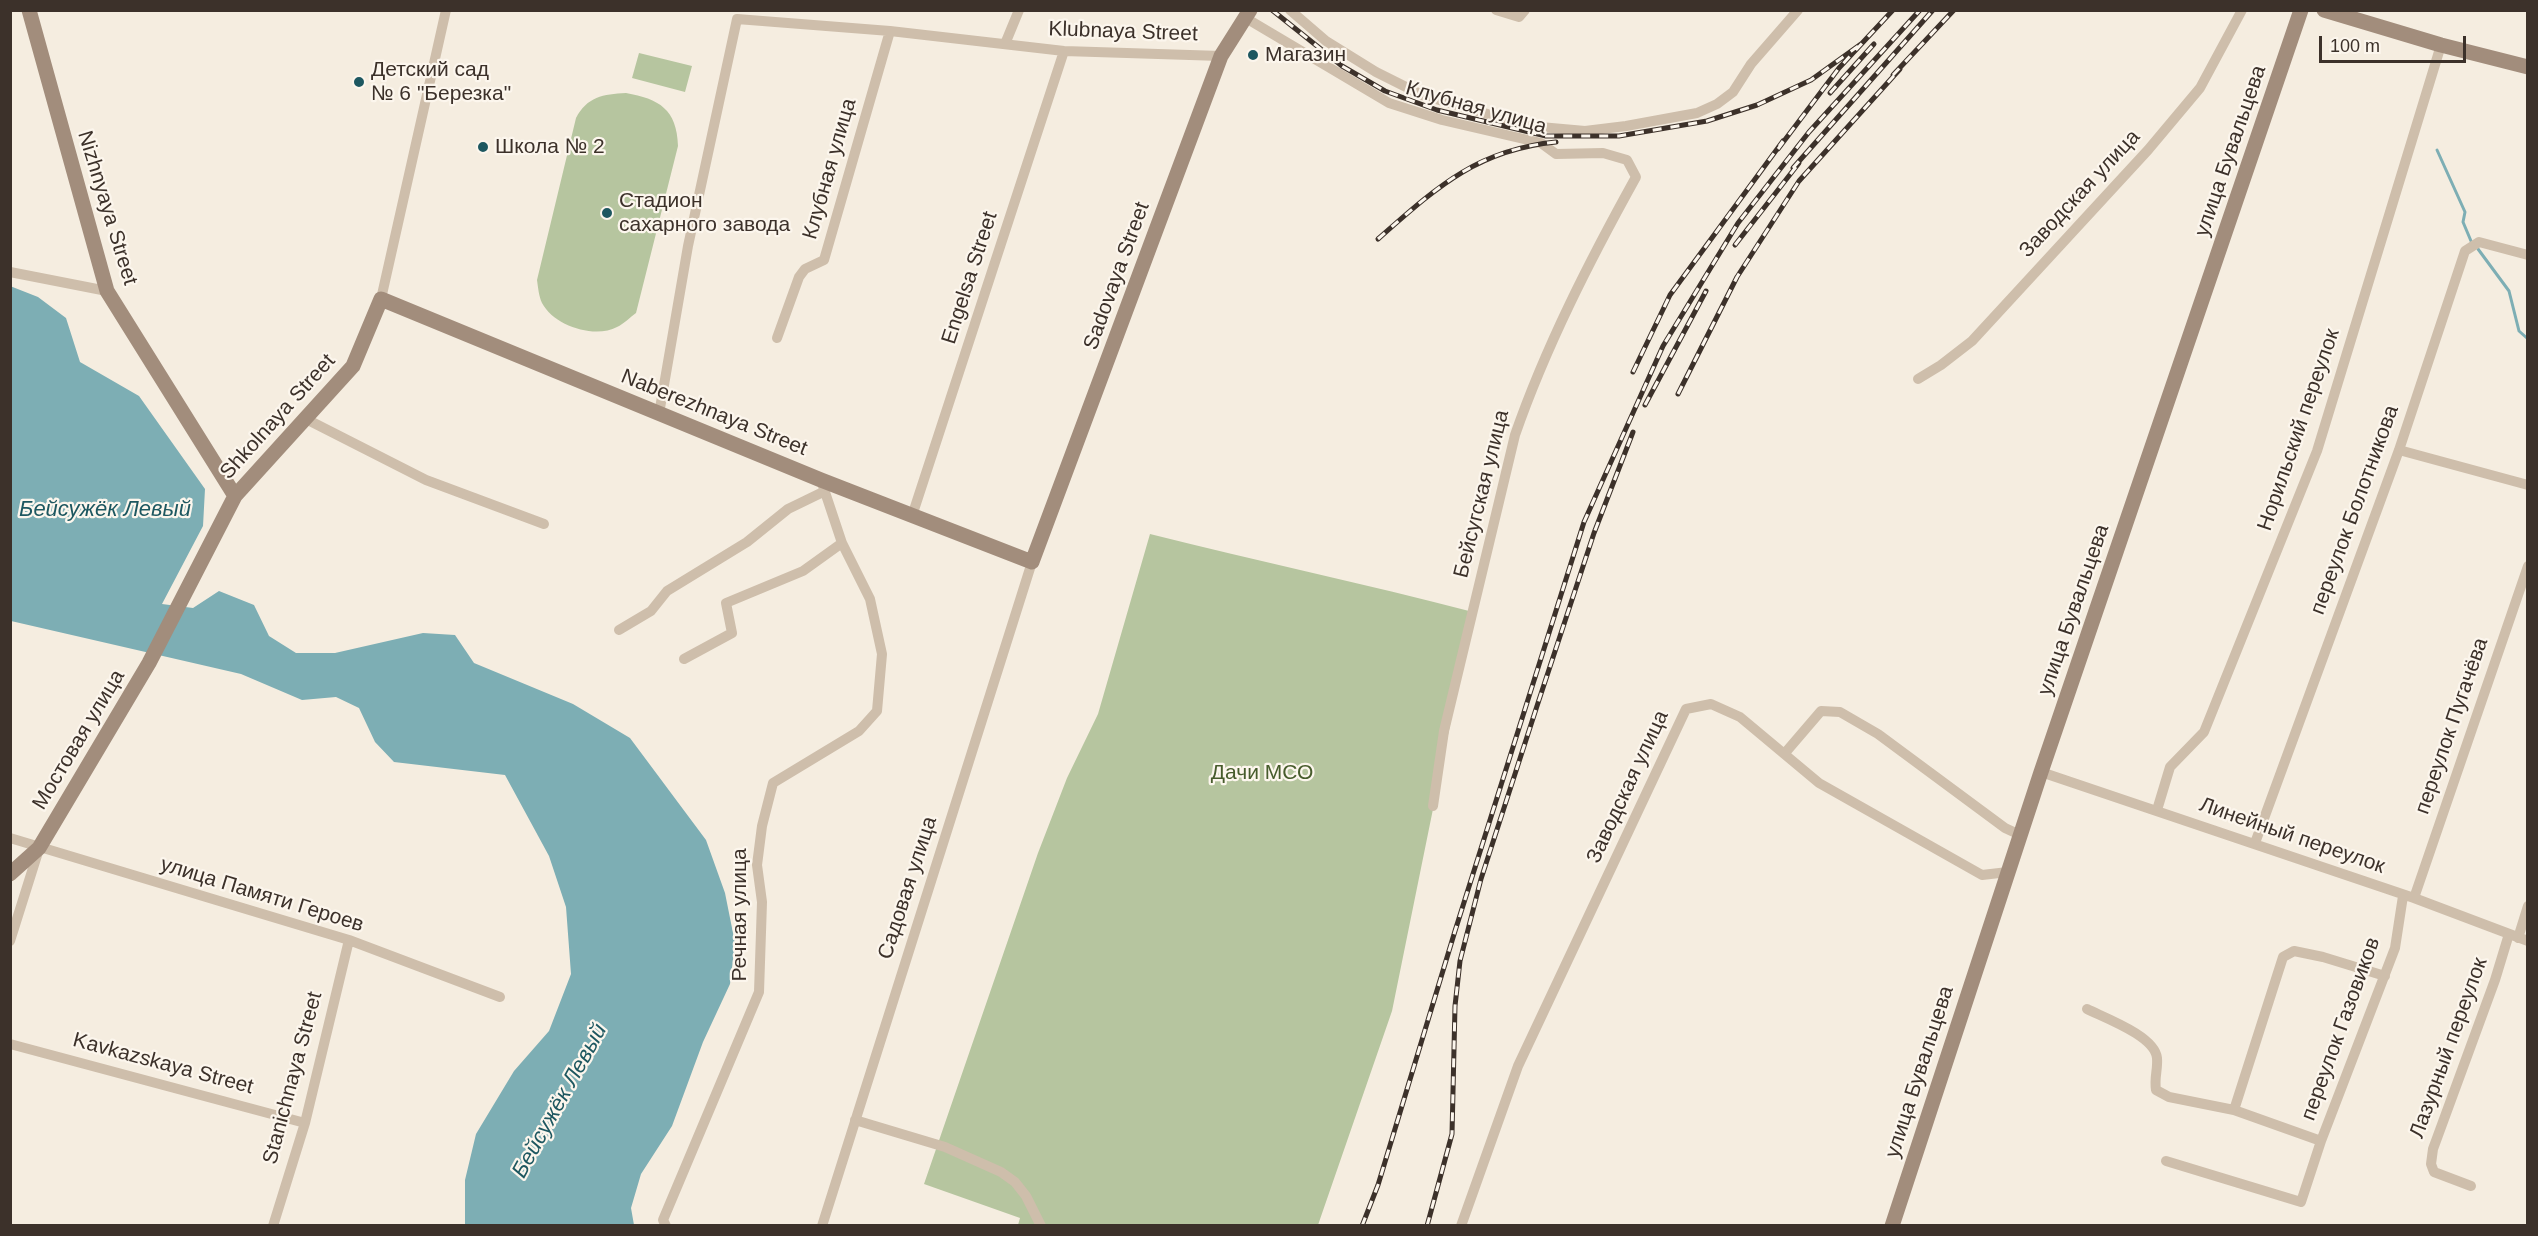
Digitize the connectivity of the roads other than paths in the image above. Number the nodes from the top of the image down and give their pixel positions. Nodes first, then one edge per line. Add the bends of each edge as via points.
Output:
1 (28, 10) edge
2 (446, 10) edge
3 (1019, 10) edge
4 (1290, 10) edge
5 (1496, 10) edge
6 (1525, 10) edge
7 (1798, 10) edge
8 (2242, 10) edge
9 (2301, 10) edge
10 (2324, 10) edge
11 (1247, 14) edge
12 (754, 15) edge
13 (890, 31) junction
14 (1005, 44) junction
15 (2440, 45) junction
16 (1064, 51) junction
17 (1221, 56) junction
18 (2528, 67) edge
19 (1636, 177) joint
20 (2528, 255) edge
21 (10, 272) edge
22 (107, 291) junction
23 (381, 299) junction
24 (777, 338) dead end
25 (1918, 379) dead end
26 (659, 414) junction
27 (306, 419) junction
28 (2399, 450) junction
29 (2528, 485) edge
30 (822, 486) junction
31 (235, 496) junction
32 (912, 516) junction
33 (544, 524) dead end
34 (842, 543) junction
35 (1032, 562) junction
36 (2528, 566) edge
37 (619, 630) dead end
38 (684, 659) dead end
39 (149, 663) joint
40 (1785, 753) junction
41 (2041, 772) junction
42 (1433, 806) dead end
43 (2157, 810) junction
44 (2020, 835) junction
45 (10, 838) edge
46 (2255, 843) junction
47 (39, 848) junction
48 (2007, 872) junction
49 (10, 874) edge
50 (2408, 897) junction
51 (2528, 906) edge
52 (2518, 938) edge
53 (10, 940) edge
54 (349, 940) junction
55 (2385, 976) junction
56 (500, 997) dead end
57 (2087, 1009) dead end
58 (10, 1044) edge
59 (2234, 1110) junction
60 (855, 1120) junction
61 (304, 1123) junction
62 (2322, 1141) junction
63 (2166, 1161) dead end
64 (2471, 1186) dead end
65 (665, 1223) edge
66 (273, 1226) edge
67 (822, 1226) edge
68 (1041, 1226) edge
69 (1461, 1226) edge
70 (1892, 1226) edge

1 - 22 street, Nizhnyaya Street
2 - 23 street, Shkolnaya Street
3 - 14 street
4 - 7 street via 1326,41 1422,94 1529,126 1585,131 1696,113 1718,104 1733,92 1751,64
5 - 6 street via 1519,17
8 - 25 street, Заводская улица via 2200,88 2148,150 1972,341
9 - 41 street, улица Бувальцева
10 - 15 street
11 - 17 street, Sadovaya Street
11 - 19 street, Клубная улица via 1389,103 1541,143 1556,154 1603,153 1627,160
12 - 13 street, Klubnaya Street
12 - 26 street via 737,19 688,246
13 - 14 street, Klubnaya Street
13 - 24 street, Клубная улица via 824,260 805,269 799,277
14 - 16 street, Klubnaya Street
15 - 18 street
15 - 43 street, Норильский переулок via 2317,451 2204,732 2170,767
16 - 17 street, Klubnaya Street
16 - 32 street, Engelsa Street
17 - 35 street, Sadovaya Street
19 - 42 street, Бейсугская улица via 1598,246 1515,435 1444,731
20 - 28 street, переулок Болотникова via 2479,242 2465,251
21 - 22 street
22 - 31 street, Nizhnyaya Street
23 - 26 street, Naberezhnaya Street
23 - 27 street, Shkolnaya Street via 353,366
26 - 30 street, Naberezhnaya Street
27 - 31 street, Shkolnaya Street
27 - 33 street via 426,480
28 - 29 street
28 - 46 street, переулок Болотникова
30 - 32 street, Naberezhnaya Street
30 - 34 street, Речная улица
30 - 37 street via 747,542 667,591 651,611
31 - 39 street, Shkolnaya Street
32 - 35 street, Naberezhnaya Street
34 - 38 street via 803,570 726,603 732,633
34 - 65 street, Речная улица via 870,599 882,654 877,711 859,731 773,783 757,865 762,902 759,992
35 - 60 street, Садовая улица
36 - 50 street, переулок Пугачёва
39 - 47 street, Мостовая улица
40 - 44 street via 1821,711 1840,712 1878,734
40 - 48 street, Заводская улица via 1819,783 1982,875
40 - 69 street, Заводская улица via 1740,717 1711,704 1686,709 1518,1066
41 - 43 street, Линейный переулок
41 - 44 street, улица Бувальцева
43 - 46 street, Линейный переулок
44 - 48 street, улица Бувальцева
45 - 47 street, улица Памяти Героев
46 - 50 street, Линейный переулок
47 - 49 street
47 - 53 street, Мостовая улица
47 - 54 street, улица Памяти Героев
48 - 70 street, улица Бувальцева
50 - 52 street, Линейный переулок
50 - 55 street, переулок Газовиков
51 - 52 street, Лазурный переулок
52 - 64 street, Лазурный переулок via 2495,980 2433,1149 2434,1172
54 - 56 street, улица Памяти Героев
54 - 61 street, Stanichnaya Street
55 - 59 street via 2294,951 2283,957
55 - 62 street, переулок Газовиков
57 - 59 street, переулок Газовиков via 2153,1046 2157,1058 2156,1090 2169,1097
58 - 61 street, Kavkazskaya Street
59 - 62 street, переулок Газовиков
60 - 67 street, Садовая улица
60 - 68 street via 945,1147 1001,1172 1026,1196
61 - 66 street, Stanichnaya Street
62 - 63 street, переулок Газовиков via 2301,1202

